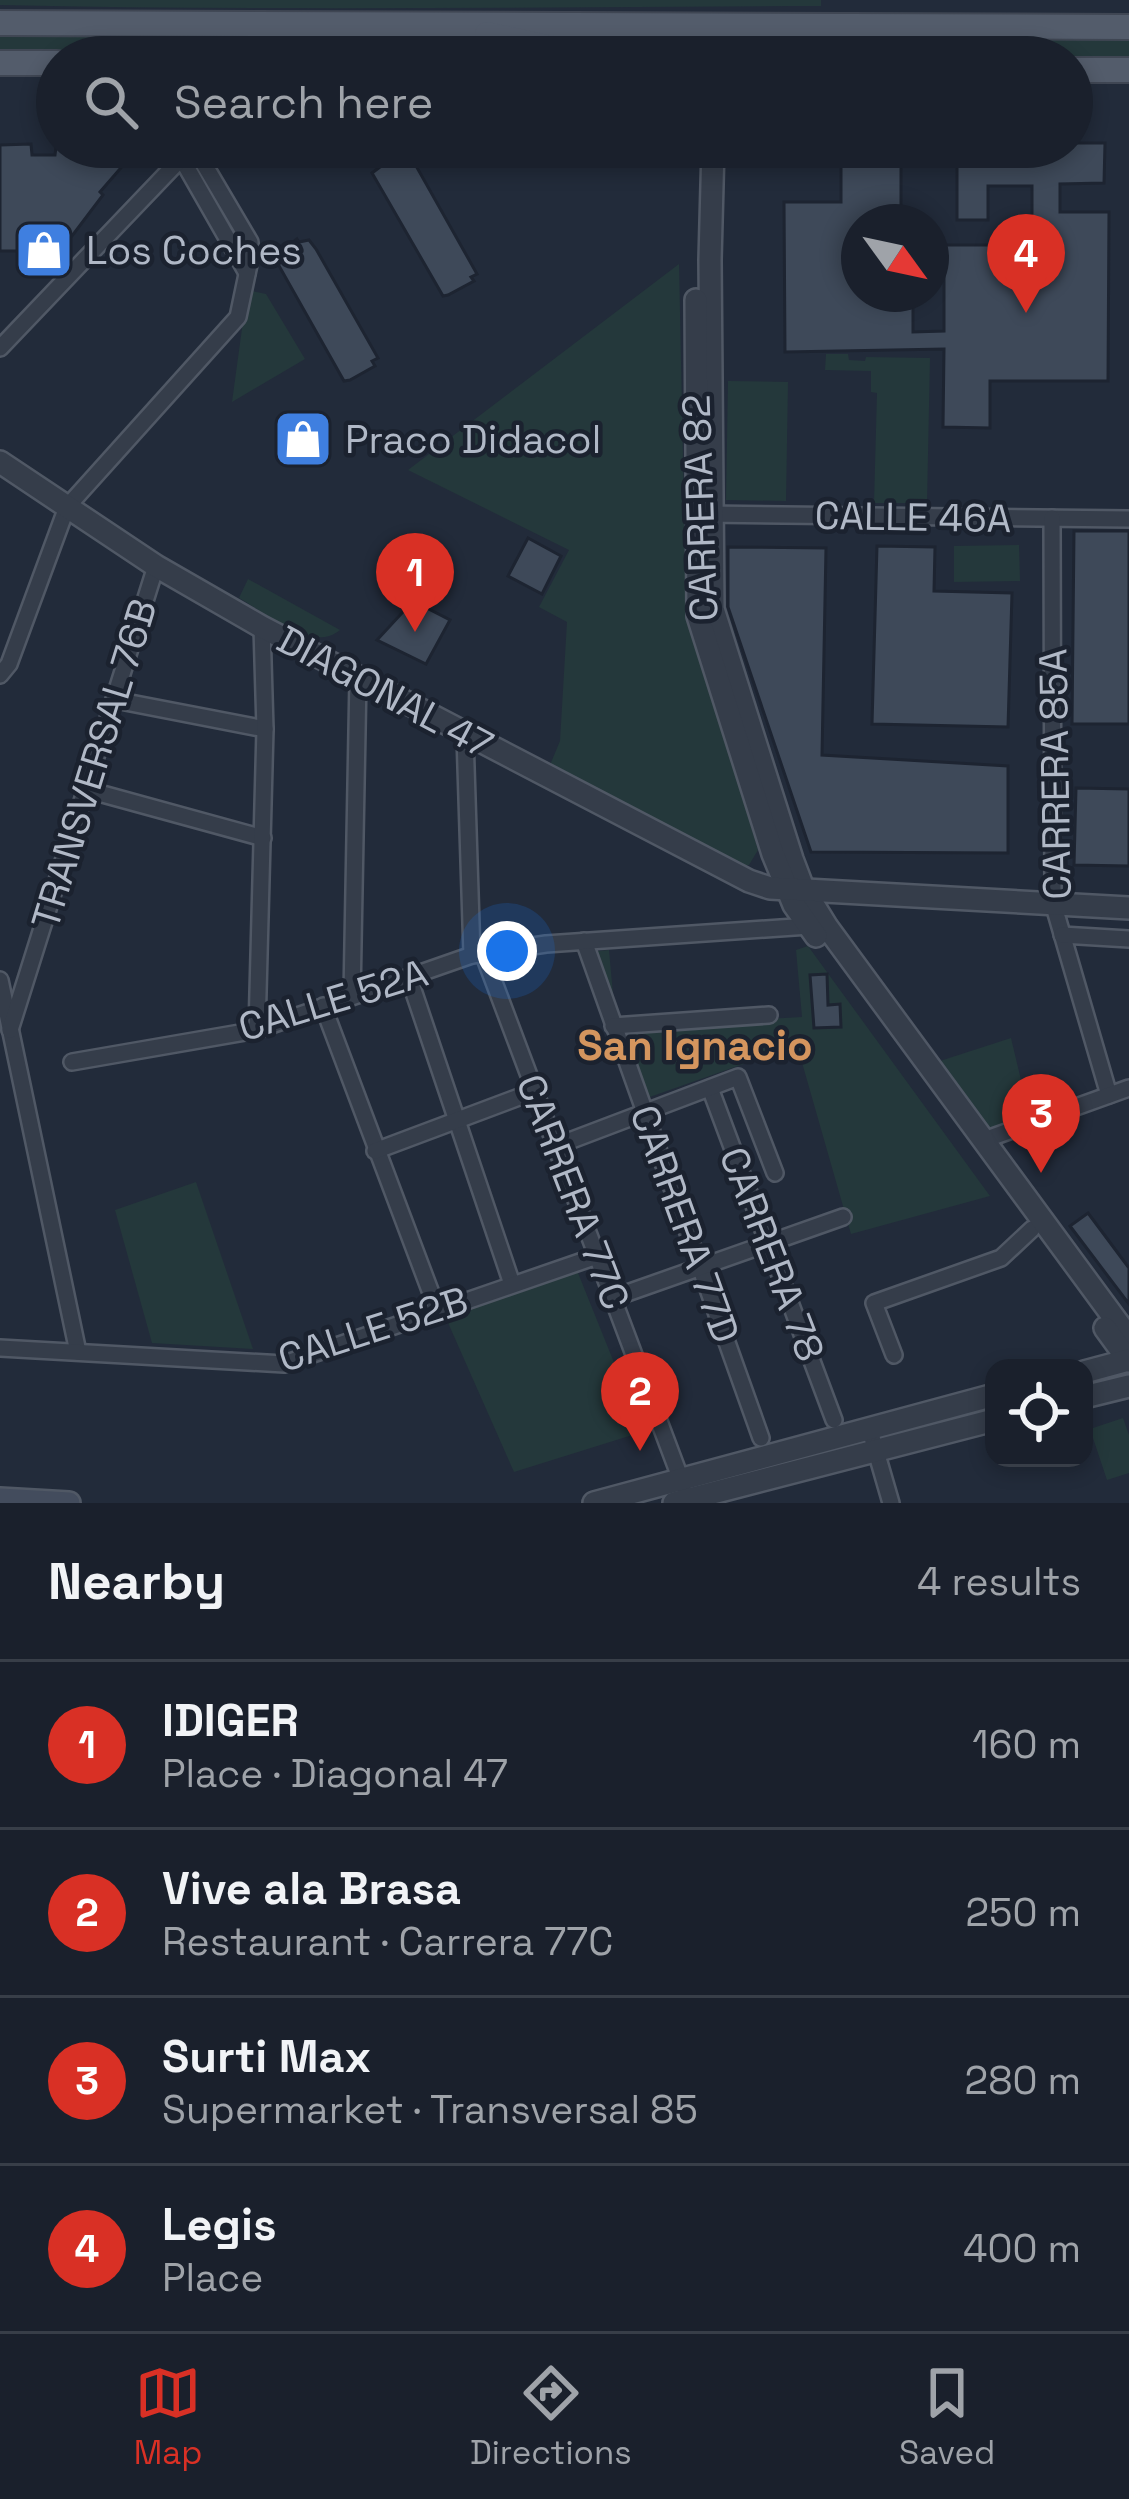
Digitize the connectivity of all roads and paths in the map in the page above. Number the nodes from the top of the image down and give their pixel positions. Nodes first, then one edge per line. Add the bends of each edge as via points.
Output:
1 (0, 23) edge
2 (317, 26) junction
3 (1129, 27) edge
4 (499, 36) edge
5 (0, 63) edge
6 (36, 63) edge
7 (1093, 70) edge
8 (1129, 70) edge
9 (169, 168) edge
10 (197, 168) edge
11 (712, 168) edge
12 (0, 348) edge
13 (0, 462) edge
14 (67, 507) junction
15 (705, 514) junction
16 (1052, 518) junction
17 (1129, 519) edge
18 (156, 566) junction
19 (262, 627) junction
20 (0, 675) edge
21 (358, 678) junction
22 (115, 700) junction
23 (265, 729) junction
24 (465, 736) junction
25 (88, 790) junction
26 (262, 838) junction
27 (795, 888) junction
28 (1053, 903) junction
29 (1129, 908) edge
30 (809, 926) junction
31 (1062, 935) junction
32 (1129, 939) edge
33 (584, 941) junction
34 (478, 954) junction
35 (410, 978) junction
36 (0, 980) edge
37 (352, 996) junction
38 (323, 1006) junction
39 (769, 1016) dead end
40 (613, 1026) junction
41 (10, 1030) junction
42 (257, 1030) junction
43 (6, 1049) edge
44 (72, 1062) dead end
45 (710, 1088) junction
46 (1129, 1088) edge
47 (535, 1091) junction
48 (1109, 1095) junction
49 (646, 1112) junction
50 (457, 1120) junction
51 (984, 1140) junction
52 (556, 1146) junction
53 (375, 1151) junction
54 (775, 1173) dead end
55 (1028, 1214) junction
56 (843, 1217) dead end
57 (768, 1244) junction
58 (597, 1256) junction
59 (700, 1267) junction
60 (512, 1284) junction
61 (613, 1298) junction
62 (436, 1309) junction
63 (1129, 1338) edge
64 (0, 1348) edge
65 (78, 1352) junction
66 (894, 1354) dead end
67 (1129, 1360) edge
68 (1093, 1370) edge
69 (1129, 1386) edge
70 (1093, 1395) edge
71 (985, 1397) edge
72 (834, 1420) dead end
73 (985, 1422) edge
74 (869, 1427) junction
75 (761, 1438) dead end
76 (876, 1450) junction
77 (681, 1493) edge
78 (0, 1499) edge
79 (69, 1503) edge
80 (594, 1503) edge
81 (892, 1503) edge

1 - 2 main road
2 - 3 main road
2 - 4 main road
5 - 6 main road
7 - 8 main road
9 - 12 street
10 - 14 street via 247,273 238,316
11 - 15 street, CARRERA 82 via 710,260 696,298
13 - 14 street, DIAGONAL 47
14 - 18 street, DIAGONAL 47
14 - 20 street
15 - 16 street, CALLE 46A
15 - 27 street, CARRERA 82 via 695,598 703,639
16 - 17 street, CALLE 46A
16 - 28 street, CARRERA 85A
18 - 19 street, DIAGONAL 47
18 - 22 street, TRANSVERSAL 76B
19 - 21 street, DIAGONAL 47
19 - 23 street
21 - 24 street, DIAGONAL 47
21 - 37 street
22 - 23 street
22 - 25 street, TRANSVERSAL 76B
23 - 26 street
24 - 27 street, DIAGONAL 47 via 749,881
24 - 34 street, CARRERA 77C
25 - 26 street
25 - 41 street, TRANSVERSAL 76B
26 - 42 street
27 - 28 street
27 - 30 street
27 - 51 street
28 - 29 street
28 - 31 street, CARRERA 85A
30 - 33 street, CALLE 52A
30 - 55 street
31 - 32 street
31 - 48 street, CARRERA 85A
33 - 34 street, CALLE 52A
33 - 40 street, CARRERA 77D
34 - 35 street, CALLE 52A
34 - 47 street, CARRERA 77C
35 - 37 street, CALLE 52A
35 - 50 street
36 - 41 street
37 - 38 street, CALLE 52A
38 - 42 street, CALLE 52A
38 - 53 street
39 - 40 street
40 - 49 street, CARRERA 77D
41 - 43 street
42 - 44 street, CALLE 52A
43 - 65 street
45 - 49 street
45 - 54 street via 738,1077
45 - 57 street, CARRERA 78
46 - 48 street
47 - 50 street
47 - 52 street, CARRERA 77C
48 - 51 street
49 - 52 street
49 - 59 street, CARRERA 77D
50 - 53 street
50 - 60 street
51 - 55 street
52 - 58 street, CARRERA 77C
53 - 62 street
55 - 63 street
55 - 66 street via 1001,1258 874,1303
55 - 67 street
56 - 57 street
57 - 59 street
57 - 72 street, CARRERA 78
58 - 60 street, CALLE 52B
58 - 61 street, CARRERA 77C
59 - 61 street
59 - 75 street, CARRERA 77D
60 - 62 street, CALLE 52B
61 - 77 street, CARRERA 77C
62 - 65 street, CALLE 52B via 284,1364
64 - 65 street, CALLE 52B
67 - 68 street
69 - 70 street
71 - 74 street
73 - 76 street
74 - 76 street
74 - 77 street
76 - 77 street
76 - 81 street
77 - 80 street
78 - 79 main road

